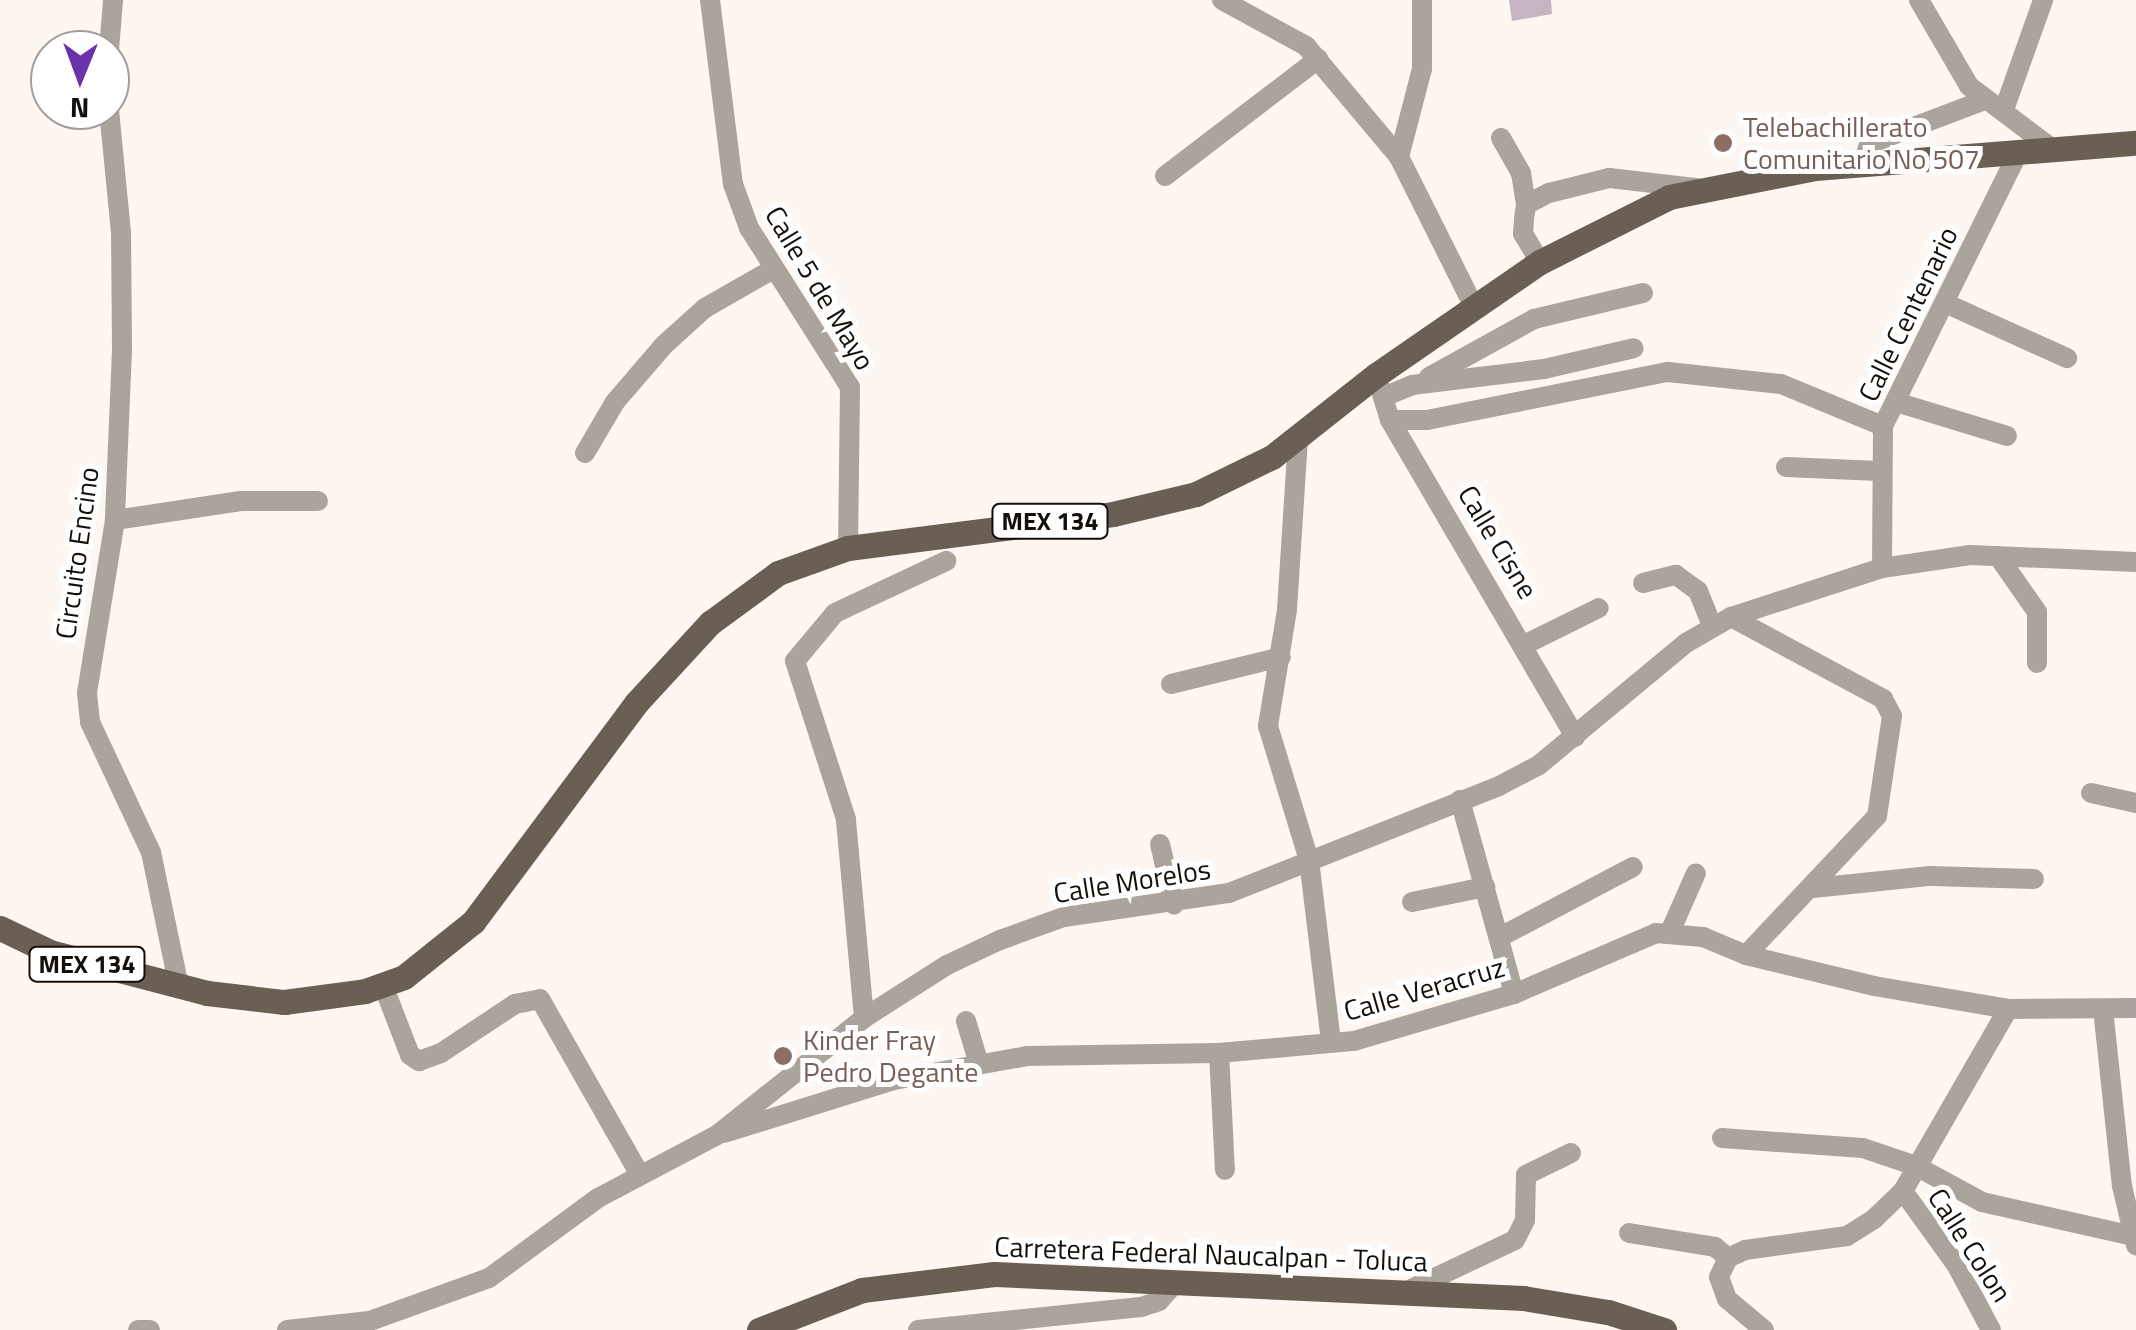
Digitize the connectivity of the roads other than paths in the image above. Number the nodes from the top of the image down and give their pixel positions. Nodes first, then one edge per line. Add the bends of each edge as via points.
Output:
1 (113, 0) edge
2 (710, 0) edge
3 (1222, 0) edge
4 (1422, 0) edge
5 (1919, 0) edge
6 (2043, 0) edge
7 (111, 30) edge
8 (1318, 59) junction
9 (1985, 100) junction
10 (2005, 108) junction
11 (111, 130) edge
12 (1501, 138) dead end
13 (2136, 143) edge
14 (2054, 150) junction
15 (2018, 152) junction
16 (1399, 158) junction
17 (1862, 164) junction
18 (1165, 176) dead end
19 (1699, 188) junction
20 (1526, 205) junction
21 (1540, 262) junction
22 (773, 269) junction
23 (1642, 293) dead end
24 (1945, 303) junction
25 (1474, 306) junction
26 (1634, 348) dead end
27 (2067, 358) dead end
28 (1412, 385) junction
29 (1380, 386) junction
30 (1896, 402) junction
31 (1390, 420) junction
32 (1884, 426) junction
33 (2007, 436) dead end
34 (1298, 439) junction
35 (585, 454) dead end
36 (1786, 467) dead end
37 (1878, 471) junction
38 (318, 501) dead end
39 (115, 520) junction
40 (848, 548) junction
41 (1998, 556) junction
42 (946, 561) dead end
43 (2136, 562) edge
44 (1882, 568) junction
45 (1642, 583) dead end
46 (1600, 608) dead end
47 (1722, 621) junction
48 (1526, 644) junction
49 (1281, 657) junction
50 (2037, 663) dead end
51 (1171, 684) dead end
52 (1575, 737) junction
53 (2090, 793) dead end
54 (1460, 800) junction
55 (2136, 803) edge
56 (1160, 844) dead end
57 (1310, 860) junction
58 (1632, 867) dead end
59 (1696, 873) dead end
60 (2034, 879) dead end
61 (1486, 887) junction
62 (1813, 888) junction
63 (1412, 902) dead end
64 (1174, 904) junction
65 (0, 928) edge
66 (1670, 932) junction
67 (1500, 936) junction
68 (1746, 955) junction
69 (383, 984) junction
70 (179, 987) junction
71 (1514, 994) junction
72 (2136, 1008) edge
73 (2008, 1009) junction
74 (2103, 1010) junction
75 (864, 1018) junction
76 (966, 1021) dead end
77 (1331, 1043) junction
78 (1219, 1053) junction
79 (979, 1064) junction
80 (717, 1136) junction
81 (1722, 1138) dead end
82 (1571, 1153) dead end
83 (1916, 1166) junction
84 (1224, 1170) dead end
85 (639, 1173) junction
86 (1902, 1192) junction
87 (1629, 1233) dead end
88 (2135, 1241) edge
89 (1728, 1258) junction
90 (1175, 1283) junction
91 (1407, 1291) junction
92 (960, 1326) edge
93 (138, 1330) edge
94 (150, 1330) edge
95 (287, 1330) edge
96 (759, 1330) edge
97 (918, 1330) edge
98 (1664, 1330) edge
99 (1764, 1330) edge
100 (1991, 1330) edge

1 - 7 street
2 - 22 street, Calle 5 de Mayo via 732,184
3 - 8 street
4 - 16 street via 1422,69
5 - 9 street via 1968,86
6 - 10 street
8 - 16 street
8 - 18 street
9 - 10 street
9 - 17 street via 1869,144
10 - 14 street
11 - 39 street, Circuito Encino via 121,232
12 - 20 street via 1521,173
13 - 14 main road, MEX 134
14 - 15 main road, MEX 134
15 - 17 main road, MEX 134
15 - 24 street, Calle Centenario
16 - 25 street
17 - 19 main road, MEX 134
19 - 20 street via 1610,178 1576,183
19 - 21 main road, MEX 134 via 1642,208
20 - 21 street via 1523,234
21 - 25 main road, MEX 134
22 - 35 street via 705,308 664,345 615,402
22 - 40 street, Calle 5 de Mayo via 850,387
23 - 28 street via 1534,319
24 - 27 street
24 - 30 street, Calle Centenario
25 - 29 main road, MEX 134
26 - 28 street via 1544,369
28 - 29 street
29 - 31 street, Calle Cisne
29 - 34 main road, MEX 134
30 - 32 street, Calle Centenario
30 - 33 street
31 - 32 street via 1426,420 1668,372 1781,384
31 - 48 street, Calle Cisne
32 - 37 street, Calle Centenario
34 - 40 main road, MEX 134 via 1236,476 1156,506
34 - 49 street
36 - 37 street
37 - 44 street, Calle Centenario
38 - 39 street via 242,501
39 - 70 street, Circuito Encino via 92,646 90,722 151,852
40 - 69 main road, MEX 134 via 778,573 710,623 618,726 473,922 422,965
41 - 43 street, Calle Morelos
41 - 44 street, Calle Morelos
41 - 50 street via 2038,612
42 - 75 street via 835,613 795,661 846,820
44 - 47 street, Calle Morelos
45 - 47 street via 1676,575
46 - 48 street
47 - 52 street, Calle Morelos
47 - 62 street via 1889,707 1878,816
48 - 52 street, Calle Cisne
49 - 51 street
49 - 57 street via 1268,726
52 - 54 street, Calle Morelos via 1540,765
53 - 55 street
54 - 57 street, Calle Morelos
54 - 61 street
56 - 64 street
57 - 64 street, Calle Morelos via 1229,893
57 - 77 street
58 - 67 street
59 - 66 street
60 - 62 street via 1930,876
61 - 63 street
61 - 67 street
62 - 68 street
64 - 75 street, Calle Morelos via 1048,923 947,964
65 - 70 main road, MEX 134 via 50,952
66 - 68 street, Calle Veracruz
66 - 71 street, Calle Veracruz via 1638,939
67 - 71 street
68 - 73 street, Calle Veracruz
69 - 70 main road, MEX 134 via 284,1002
69 - 85 street via 410,1055 419,1061 441,1054 514,1004 540,999
71 - 77 street, Calle Veracruz via 1403,1030
72 - 74 street, Calle Veracruz
73 - 74 street, Calle Veracruz
73 - 83 street
74 - 88 street
75 - 80 street, Calle Morelos
76 - 79 street
77 - 78 street, Calle Veracruz
78 - 79 street, Calle Veracruz via 1082,1052
78 - 84 street
79 - 80 street, Calle Veracruz via 877,1085
80 - 85 street, Calle Morelos
81 - 83 street via 1863,1148
82 - 91 street via 1526,1176 1525,1220 1516,1240
83 - 86 street
83 - 88 street via 1982,1202
85 - 95 street, Calle Morelos via 520,1259 458,1294 370,1321
86 - 89 street via 1846,1236
86 - 100 street, Calle Colon via 1957,1266
87 - 89 street via 1715,1246
89 - 99 street via 1720,1277 1726,1299
90 - 91 main road, Carretera Federal Naucalpan - Toluca
90 - 92 street via 1159,1301 1141,1307
90 - 96 main road, Carretera Federal Naucalpan - Toluca via 952,1275 834,1298
91 - 98 main road, Carretera Federal Naucalpan - Toluca via 1553,1302
92 - 97 street
93 - 94 street

